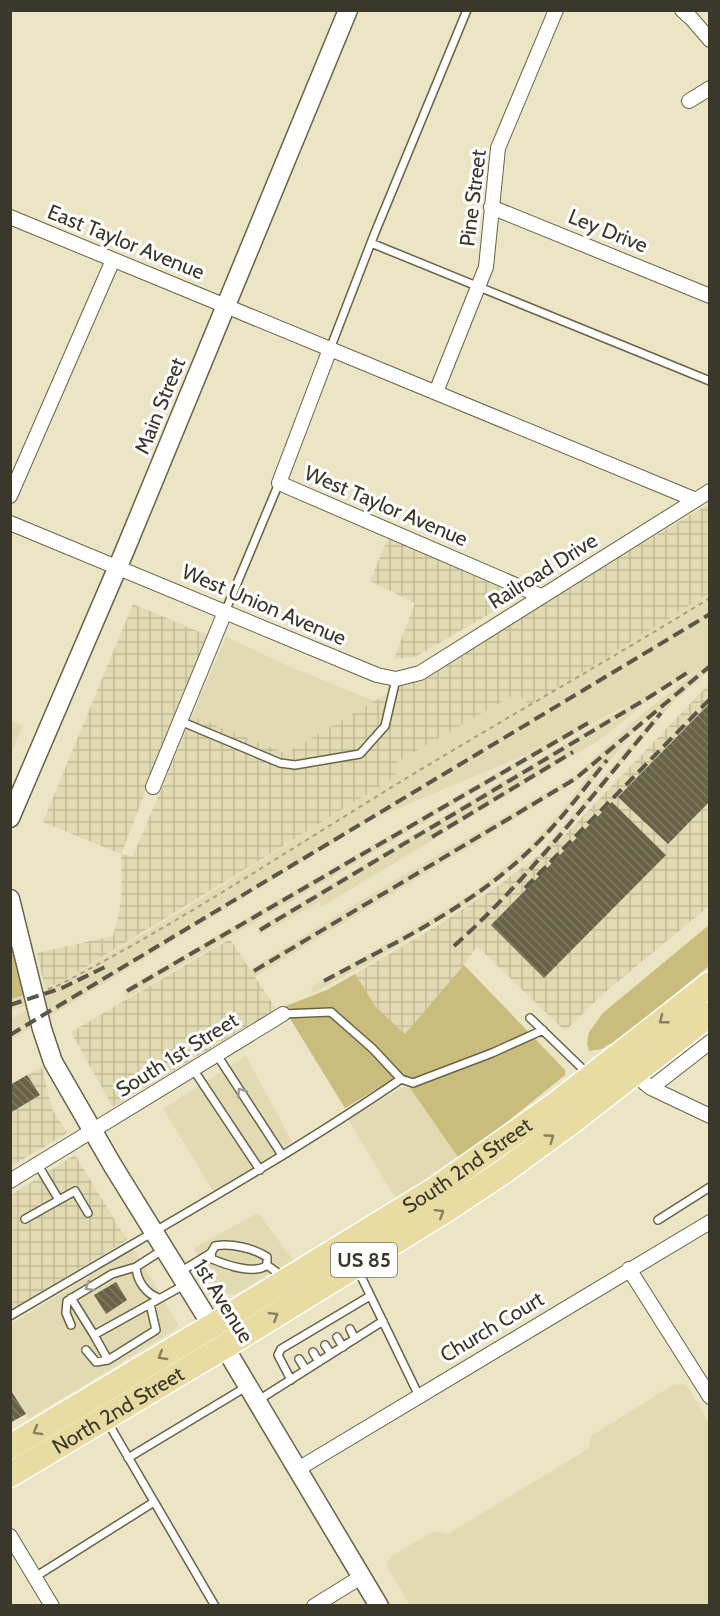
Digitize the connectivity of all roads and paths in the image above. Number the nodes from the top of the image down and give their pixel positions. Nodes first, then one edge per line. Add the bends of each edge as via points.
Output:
1 (348, 10) edge
2 (467, 10) edge
3 (556, 10) edge
4 (682, 10) edge
5 (710, 40) edge
6 (710, 88) edge
7 (689, 101) dead end
8 (491, 207) junction
9 (10, 217) edge
10 (371, 243) junction
11 (113, 260) junction
12 (479, 287) junction
13 (710, 296) edge
14 (225, 305) junction
15 (330, 349) junction
16 (710, 381) edge
17 (436, 392) junction
18 (279, 483) junction
19 (710, 491) edge
20 (10, 496) edge
21 (696, 500) junction
22 (10, 523) edge
23 (117, 567) junction
24 (541, 596) junction
25 (710, 598) edge
26 (225, 612) junction
27 (396, 680) junction
28 (180, 721) junction
29 (153, 787) dead end
30 (10, 818) edge
31 (11, 902) edge
32 (710, 984) edge
33 (34, 993) junction
34 (283, 1014) joint
35 (710, 1014) edge
36 (530, 1018) dead end
37 (543, 1030) junction
38 (710, 1042) edge
39 (217, 1055) junction
40 (193, 1069) junction
41 (633, 1072) junction
42 (591, 1077) junction
43 (401, 1079) junction
44 (607, 1094) junction
45 (710, 1116) edge
46 (92, 1131) junction
47 (282, 1155) junction
48 (38, 1165) junction
49 (260, 1170) junction
50 (10, 1181) edge
51 (710, 1187) edge
52 (59, 1200) junction
53 (88, 1213) dead end
54 (25, 1219) dead end
55 (658, 1220) dead end
56 (710, 1222) edge
57 (153, 1232) junction
58 (164, 1249) junction
59 (211, 1253) junction
60 (267, 1265) junction
61 (356, 1266) junction
62 (136, 1267) junction
63 (629, 1269) junction
64 (183, 1278) junction
65 (287, 1280) junction
66 (370, 1296) junction
67 (71, 1298) junction
68 (159, 1298) junction
69 (150, 1304) junction
70 (10, 1316) edge
71 (383, 1321) junction
72 (71, 1325) dead end
73 (350, 1329) dead end
74 (94, 1335) junction
75 (218, 1336) junction
76 (337, 1337) dead end
77 (355, 1339) junction
78 (325, 1345) dead end
79 (343, 1347) junction
80 (86, 1350) dead end
81 (313, 1352) dead end
82 (119, 1353) junction
83 (331, 1354) junction
84 (299, 1359) dead end
85 (108, 1360) junction
86 (319, 1362) junction
87 (128, 1369) junction
88 (306, 1370) junction
89 (291, 1380) junction
90 (253, 1393) junction
91 (419, 1396) junction
92 (710, 1397) edge
93 (105, 1418) junction
94 (10, 1447) edge
95 (128, 1458) junction
96 (298, 1469) junction
97 (10, 1475) edge
98 (154, 1502) junction
99 (10, 1536) edge
100 (35, 1577) junction
101 (362, 1577) junction
102 (52, 1605) edge
103 (215, 1605) edge
104 (314, 1605) edge
105 (379, 1605) edge

1 - 14 street, Main Street
2 - 10 lane
3 - 8 street, Pine Street via 498,148
4 - 5 street
6 - 7 street
8 - 12 street, Pine Street via 486,267
8 - 13 street, Ley Drive
9 - 11 street, East Taylor Avenue
10 - 12 lane
10 - 15 lane
11 - 14 street, East Taylor Avenue
11 - 20 street
12 - 16 lane
12 - 17 street, Pine Street
14 - 15 street
14 - 23 street, Main Street
15 - 17 street
15 - 18 street, West Taylor Avenue
17 - 21 street
18 - 24 street, West Taylor Avenue
18 - 26 lane
19 - 21 street, Railroad Drive
21 - 24 street, Railroad Drive
22 - 23 street, West Union Avenue
23 - 26 street, West Union Avenue
23 - 30 street, Main Street
24 - 27 street, Railroad Drive via 420,673
25 - 33 path via 129,947 57,986
26 - 27 street, West Union Avenue
26 - 28 street
27 - 28 lane via 385,726 360,754 295,765 280,763
28 - 29 street
31 - 33 street
32 -> 41 highway, South 2nd Street / US 85
33 - 46 street, 1st Avenue via 53,1062
34 - 39 street, South 1st Street
34 - 43 lane via 331,1012
35 - 41 highway, South 2nd Street / US 85
36 - 37 lane
37 - 42 lane
37 - 43 lane via 414,1083
38 - 41 street
39 - 40 street, South 1st Street
47 -> 39 lane
40 - 46 street, South 1st Street
40 - 49 lane
41 - 42 highway, South 2nd Street / US 85
41 - 44 highway, South 2nd Street / US 85
41 - 45 street
42 - 44 lane
42 - 65 highway, South 2nd Street / US 85 via 441,1185
43 - 47 lane
61 -> 44 highway, South 2nd Street / US 85 via 503,1172
46 - 48 street, South 1st Street
46 - 57 street, 1st Avenue
47 - 49 lane
48 - 50 street, South 1st Street
48 - 52 lane
49 - 57 lane
51 - 55 lane
52 - 53 lane via 75,1191
52 - 54 lane
56 - 63 street, Church Court
57 - 58 street, 1st Avenue
57 - 70 lane
58 - 62 lane
58 - 64 street, 1st Avenue
59 - 60 lane via 212,1259 247,1268 263,1269
59 - 60 lane via 215,1246 224,1244 259,1251 267,1257
59 - 64 lane
60 - 65 lane
61 - 66 lane
75 -> 61 highway, South 2nd Street / US 85
62 -> 67 lane via 112,1274
62 - 68 lane via 136,1276 150,1295
63 - 91 street, Church Court
63 - 92 street
64 - 68 lane
64 - 75 street, 1st Avenue
65 - 75 highway, South 2nd Street / US 85
66 - 71 lane
66 - 89 lane via 292,1347 281,1349 278,1355
67 - 72 lane via 65,1305
67 - 74 lane
68 - 69 lane
69 - 74 lane
69 - 82 lane via 156,1330
71 - 77 lane
71 - 91 lane
73 - 77 lane
74 - 85 lane
75 -> 87 highway, North 2nd Street / US 85
75 - 90 street, 1st Avenue
75 - 93 highway, North 2nd Street / US 85
76 - 79 lane
77 - 79 lane
78 - 83 lane
79 - 83 lane
80 - 85 lane via 96,1362
81 - 86 lane
82 - 85 lane
82 - 87 lane
83 - 86 lane
84 - 88 lane
86 - 88 lane
87 -> 94 highway, North 2nd Street / US 85
88 - 89 lane
89 - 90 lane
90 - 95 lane
90 - 96 street, 1st Avenue
91 - 96 street, Church Court
93 - 95 lane
93 - 97 highway, North 2nd Street / US 85
95 - 98 lane
96 - 101 street, 1st Avenue
98 - 100 lane
98 - 103 lane
99 - 100 street
100 - 102 street
101 - 104 street
101 - 105 street, 1st Avenue

